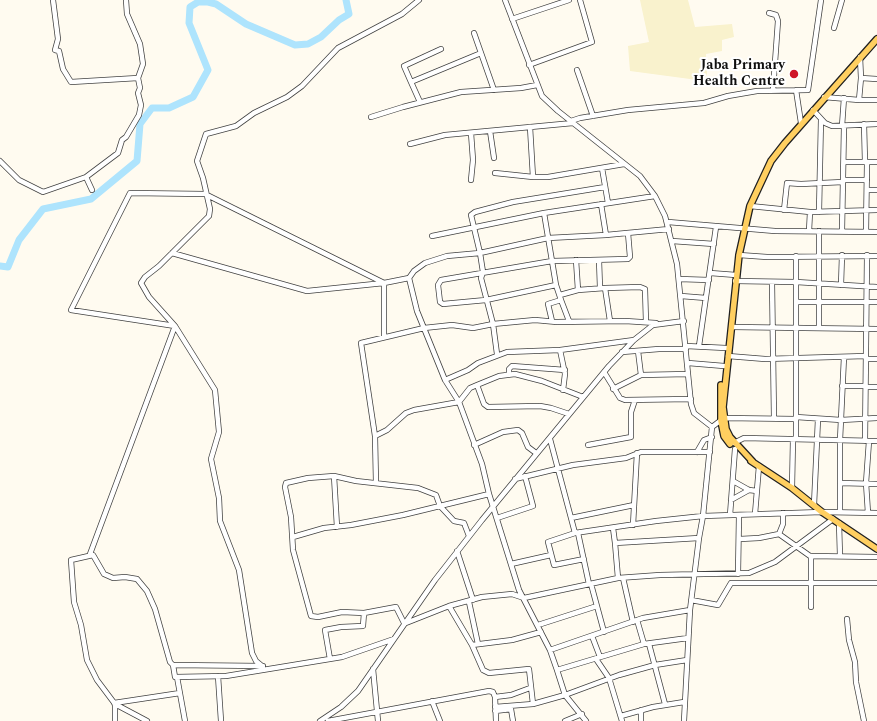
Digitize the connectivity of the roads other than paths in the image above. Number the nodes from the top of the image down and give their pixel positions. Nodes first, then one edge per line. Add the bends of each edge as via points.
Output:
1 (53, 0) edge
2 (126, 0) edge
3 (419, 0) edge
4 (505, 0) edge
5 (569, 0) edge
6 (580, 0) edge
7 (821, 0) edge
8 (842, 0) edge
9 (769, 13) dead end
10 (512, 19) junction
11 (834, 28) dead end
12 (474, 33) dead end
13 (877, 39) edge
14 (442, 48) dead end
15 (481, 53) junction
16 (860, 58) junction
17 (529, 65) junction
18 (577, 70) dead end
19 (138, 78) junction
20 (861, 78) junction
21 (877, 79) edge
22 (411, 82) junction
23 (537, 85) junction
24 (494, 90) junction
25 (773, 90) junction
26 (796, 90) junction
27 (824, 96) junction
28 (844, 98) junction
29 (859, 100) junction
30 (877, 100) edge
31 (420, 102) junction
32 (813, 110) junction
33 (593, 116) junction
34 (371, 117) dead end
35 (821, 119) junction
36 (572, 122) junction
37 (802, 123) junction
38 (864, 124) junction
39 (877, 124) edge
40 (843, 126) junction
41 (530, 127) junction
42 (490, 131) junction
43 (471, 133) junction
44 (410, 144) dead end
45 (494, 158) dead end
46 (0, 161) edge
47 (844, 162) junction
48 (866, 162) junction
49 (877, 162) edge
50 (624, 164) junction
51 (602, 168) junction
52 (495, 173) dead end
53 (86, 177) junction
54 (533, 177) junction
55 (471, 180) dead end
56 (867, 180) junction
57 (843, 181) junction
58 (820, 183) junction
59 (605, 187) junction
60 (92, 190) dead end
61 (867, 190) junction
62 (877, 190) edge
63 (205, 194) junction
64 (655, 196) junction
65 (608, 203) junction
66 (601, 204) junction
67 (750, 206) junction
68 (868, 209) junction
69 (784, 210) junction
70 (877, 210) edge
71 (843, 211) junction
72 (810, 212) junction
73 (819, 212) junction
74 (544, 213) junction
75 (668, 222) junction
76 (716, 227) junction
77 (475, 228) junction
78 (669, 229) junction
79 (744, 229) junction
80 (809, 231) junction
81 (819, 231) junction
82 (842, 232) junction
83 (866, 232) junction
84 (877, 232) edge
85 (628, 234) junction
86 (606, 235) junction
87 (432, 236) dead end
88 (548, 238) junction
89 (672, 241) junction
90 (714, 244) junction
91 (172, 252) junction
92 (480, 253) junction
93 (739, 255) junction
94 (842, 255) junction
95 (867, 255) junction
96 (796, 256) junction
97 (819, 256) junction
98 (877, 256) edge
99 (576, 260) junction
100 (599, 260) junction
101 (552, 261) junction
102 (483, 272) junction
103 (710, 273) junction
104 (409, 278) junction
105 (736, 278) junction
106 (679, 279) junction
107 (709, 280) junction
108 (772, 282) junction
109 (796, 282) junction
110 (384, 283) junction
111 (819, 284) junction
112 (556, 285) junction
113 (841, 286) junction
114 (866, 287) junction
115 (877, 287) edge
116 (602, 288) junction
117 (578, 290) junction
118 (681, 296) junction
119 (561, 297) junction
120 (706, 298) junction
121 (486, 300) junction
122 (796, 302) junction
123 (818, 302) junction
124 (866, 302) junction
125 (877, 302) edge
126 (732, 306) junction
127 (684, 320) junction
128 (552, 321) junction
129 (570, 321) junction
130 (610, 321) junction
131 (646, 322) junction
132 (493, 324) junction
133 (658, 324) junction
134 (175, 326) junction
135 (732, 327) junction
136 (424, 328) junction
137 (773, 328) junction
138 (795, 328) junction
139 (819, 328) junction
140 (866, 329) junction
141 (877, 329) edge
142 (384, 337) junction
143 (634, 340) junction
144 (699, 346) junction
145 (686, 348) junction
146 (726, 348) junction
147 (560, 350) junction
148 (638, 351) junction
149 (622, 352) junction
150 (497, 354) junction
151 (728, 356) junction
152 (844, 357) junction
153 (866, 357) junction
154 (796, 358) junction
155 (773, 359) junction
156 (877, 359) edge
157 (688, 363) junction
158 (724, 366) junction
159 (565, 370) junction
160 (604, 372) junction
161 (510, 374) junction
162 (688, 374) junction
163 (641, 375) junction
164 (445, 380) junction
165 (477, 385) junction
166 (842, 386) junction
167 (865, 386) junction
168 (877, 387) edge
169 (613, 389) junction
170 (563, 390) junction
171 (583, 397) junction
172 (691, 399) junction
173 (636, 400) junction
174 (458, 402) junction
175 (569, 414) junction
176 (774, 418) junction
177 (796, 418) junction
178 (877, 418) edge
179 (818, 419) junction
180 (865, 419) junction
181 (722, 420) junction
182 (841, 420) junction
183 (712, 427) junction
184 (376, 436) junction
185 (712, 437) junction
186 (550, 439) junction
187 (795, 439) junction
188 (818, 440) junction
189 (840, 440) junction
190 (867, 441) junction
191 (877, 441) edge
192 (474, 445) junction
193 (588, 445) dead end
194 (735, 446) junction
195 (697, 452) junction
196 (710, 452) junction
197 (536, 453) junction
198 (637, 453) junction
199 (759, 466) junction
200 (557, 468) junction
201 (334, 476) junction
202 (525, 476) junction
203 (515, 479) junction
204 (733, 480) junction
205 (376, 483) junction
206 (840, 483) junction
207 (866, 483) junction
208 (877, 484) edge
209 (792, 488) junction
210 (749, 490) junction
211 (757, 491) junction
212 (489, 494) junction
213 (731, 500) junction
214 (634, 505) junction
215 (814, 505) junction
216 (440, 506) junction
217 (493, 506) junction
218 (822, 512) junction
219 (840, 512) junction
220 (868, 513) junction
221 (877, 513) edge
222 (756, 514) junction
223 (783, 514) junction
224 (730, 515) junction
225 (739, 515) junction
226 (703, 516) junction
227 (497, 518) junction
228 (571, 518) junction
229 (833, 519) junction
230 (839, 523) junction
231 (633, 525) junction
232 (337, 527) junction
233 (613, 528) junction
234 (577, 533) junction
235 (779, 534) junction
236 (469, 536) junction
237 (293, 537) junction
238 (699, 538) junction
239 (740, 539) junction
240 (615, 543) junction
241 (795, 546) junction
242 (877, 549) edge
243 (457, 551) junction
244 (90, 554) junction
245 (551, 555) junction
246 (811, 556) junction
247 (840, 556) junction
248 (877, 557) edge
249 (584, 559) junction
250 (511, 564) junction
251 (695, 574) junction
252 (738, 574) junction
253 (620, 578) junction
254 (811, 583) junction
255 (877, 583) edge
256 (590, 584) junction
257 (524, 598) junction
258 (691, 600) junction
259 (471, 601) junction
260 (449, 606) junction
261 (597, 606) junction
262 (811, 607) dead end
263 (690, 610) junction
264 (364, 613) junction
265 (847, 619) dead end
266 (635, 621) junction
267 (404, 623) junction
268 (538, 626) junction
269 (541, 632) junction
270 (604, 632) junction
271 (592, 636) junction
272 (394, 638) junction
273 (688, 638) junction
274 (478, 644) junction
275 (644, 644) junction
276 (649, 644) junction
277 (472, 645) junction
278 (550, 650) junction
279 (598, 658) junction
280 (330, 659) junction
281 (687, 660) junction
282 (173, 665) junction
283 (655, 665) junction
284 (262, 666) junction
285 (272, 669) junction
286 (373, 669) junction
287 (556, 670) junction
288 (218, 676) junction
289 (177, 677) junction
290 (609, 678) junction
291 (530, 688) junction
292 (180, 693) junction
293 (565, 695) junction
294 (495, 697) junction
295 (432, 701) junction
296 (684, 702) junction
297 (114, 703) junction
298 (533, 704) junction
299 (665, 704) junction
300 (495, 709) junction
301 (378, 710) junction
302 (641, 710) junction
303 (582, 714) junction
304 (622, 720) edge
305 (115, 721) edge
306 (147, 721) edge
307 (185, 721) edge
308 (221, 721) edge
309 (320, 721) edge
310 (329, 721) edge
311 (378, 721) edge
312 (440, 721) edge
313 (496, 721) edge
314 (513, 721) edge
315 (565, 721) edge
316 (586, 721) edge
317 (641, 721) edge
318 (684, 721) edge
319 (864, 721) edge

1 - 19 street via 58,39 56,50 59,51 63,69 71,82
2 - 19 street via 127,14 140,44 143,64
3 - 63 street via 402,14 338,48 302,86 287,97 254,113 236,126 206,134 197,161
4 - 10 street
5 - 10 street
6 - 17 street via 592,42
7 - 26 street via 808,90
8 - 11 street
9 - 25 street via 776,15 778,21
10 - 17 street
12 - 15 street
13 - 16 main road
14 - 22 street via 404,66
15 - 22 street
15 - 24 street
16 - 20 street
16 - 27 main road
17 - 23 street
18 - 33 street
19 - 53 street via 139,114 122,140 118,152
20 - 21 street
20 - 29 street
22 - 31 street
23 - 24 street
23 - 36 street via 542,96
24 - 31 street via 461,92
25 - 26 street
25 - 33 street via 728,96 704,103 634,109
26 - 37 street
27 - 28 street
27 - 32 main road
28 - 29 street
28 - 40 street
29 - 30 street
31 - 34 street
32 - 35 street
32 - 37 main road
33 - 36 street
35 - 40 street via 828,126
35 - 58 street
36 - 41 street
36 - 50 street
37 - 67 main road via 771,161
38 - 39 street
38 - 40 street
38 - 48 street
40 - 47 street
41 - 42 street
41 - 54 street
42 - 43 street
42 - 45 street
43 - 44 street via 444,135
43 - 55 street
46 - 53 street via 19,180 43,192
47 - 48 street
47 - 57 street
48 - 49 street
48 - 56 street
50 - 51 street
50 - 64 street via 640,176
51 - 54 street
51 - 59 street
52 - 54 street
53 - 60 street
56 - 57 street
56 - 61 street
57 - 58 street
57 - 71 street
58 - 69 street via 787,182
58 - 73 street
59 - 65 street
59 - 77 street via 513,202 475,212 472,214
61 - 62 street
61 - 68 street
63 - 91 street via 210,209 209,216
63 - 110 street
63 - 134 street via 130,193 71,310
64 - 65 street
64 - 75 street
65 - 66 street
66 - 74 street
66 - 86 street
67 - 69 street
67 - 79 main road
68 - 70 street
68 - 71 street
68 - 83 street
69 - 72 street
71 - 73 street
71 - 82 street
72 - 73 street
72 - 80 street
74 - 77 street
74 - 88 street
75 - 76 street
75 - 78 street
76 - 79 street
76 - 90 street
77 - 87 street
77 - 92 street
78 - 85 street
78 - 89 street
79 - 80 street
79 - 93 main road
80 - 81 street
81 - 82 street
81 - 97 street
82 - 83 street
83 - 84 street
85 - 86 street
85 - 100 street via 630,258
86 - 88 street
88 - 92 street
88 - 101 street
89 - 90 street
89 - 106 street
90 - 103 street
91 - 110 street via 307,292
91 - 134 street via 145,276 141,283
92 - 102 street
92 - 104 street via 447,256 425,263
93 - 96 street
93 - 105 main road
94 - 95 street
94 - 97 street
94 - 113 street
95 - 98 street
95 - 114 street
96 - 97 street
96 - 109 street
97 - 111 street
99 - 100 street
99 - 101 street
99 - 117 street
100 - 116 street
101 - 102 street
101 - 112 street
102 - 121 street
102 - 121 street via 442,280 438,285 442,304
103 - 105 street
103 - 107 street
104 - 110 street
104 - 136 street
105 - 108 street
105 - 126 main road
106 - 107 street
106 - 118 street
107 - 120 street
108 - 109 street
108 - 137 street
109 - 111 street
109 - 122 street
110 - 142 street
111 - 113 street
111 - 123 street
112 - 119 street
112 - 121 street
113 - 114 street
114 - 115 street
114 - 124 street
116 - 117 street
116 - 130 street
116 - 131 street via 645,289
117 - 119 street
118 - 120 street
118 - 127 street
119 - 128 street via 548,304
119 - 129 street
120 - 144 street
121 - 132 street
122 - 123 street
122 - 138 street
123 - 124 street
123 - 139 street
124 - 125 street
124 - 140 street
126 - 135 main road
126 - 146 main road
127 - 133 street
127 - 145 street
128 - 129 street
128 - 132 street
129 - 130 street
130 - 131 street
131 - 133 street
132 - 136 street via 473,328 452,325
132 - 150 street
133 - 143 street
134 - 244 street
134 - 284 street via 215,390 219,432 211,459 219,498 220,521 238,570 252,653
135 - 137 street
135 - 151 main road
136 - 142 street
136 - 164 street
137 - 138 street
137 - 155 street
138 - 139 street
138 - 154 street
139 - 140 street
140 - 141 street
140 - 153 street
142 - 184 street via 361,343
143 - 147 street
143 - 149 street
144 - 145 street
144 - 146 street
145 - 148 street
145 - 157 street
146 - 158 main road
147 - 150 street
147 - 159 street
148 - 149 street
148 - 163 street
149 - 160 street
150 - 164 street
151 - 155 street
151 - 181 main road
152 - 153 street
152 - 154 street
152 - 166 street
153 - 156 street
153 - 167 street
154 - 155 street
154 - 177 street
155 - 176 street
157 - 158 street
157 - 162 street
158 - 181 main road via 720,394
159 - 161 street via 512,366 509,369
159 - 170 street
160 - 169 street
160 - 171 street
161 - 165 street via 488,379
161 - 170 street via 530,377
162 - 163 street
162 - 172 street
163 - 169 street
164 - 174 street
165 - 174 street via 470,388
165 - 175 street via 484,404 488,407 540,406
166 - 167 street
166 - 182 street
167 - 168 street
167 - 180 street
169 - 173 street via 620,398
170 - 171 street
171 - 175 street
172 - 173 street
172 - 183 street via 694,413
173 - 193 street via 631,412 631,438
174 - 184 street via 406,413
174 - 192 street
175 - 186 street
176 - 177 street
176 - 181 street
177 - 179 street
177 - 187 street
178 - 180 street
179 - 182 street
179 - 188 street
180 - 182 street
180 - 190 street
181 - 183 street
181 - 194 main road
182 - 189 street
183 - 185 street
184 - 205 street
185 - 195 street via 704,440
185 - 196 street
186 - 197 street
186 - 200 street
187 - 188 street
187 - 194 street via 744,438
187 - 209 street
188 - 189 street
188 - 215 street
189 - 190 street
189 - 206 street
190 - 191 street
190 - 207 street
192 - 197 street via 503,432 518,430 528,447
192 - 212 street via 482,464
194 - 199 main road
194 - 204 street
195 - 196 street
195 - 198 street
196 - 226 street
197 - 203 street
198 - 200 street via 626,458
198 - 214 street
199 - 209 main road
199 - 211 street
200 - 202 street
200 - 228 street
201 - 205 street
201 - 232 street
201 - 237 street via 308,478 285,485
202 - 203 street
202 - 227 street via 532,506
203 - 217 street
204 - 210 street
204 - 213 street
205 - 216 street via 426,490 436,495
206 - 207 street
206 - 219 street
207 - 208 street
207 - 220 street
209 - 215 main road
210 - 211 street
210 - 213 street
211 - 222 street
212 - 216 street
212 - 217 street
213 - 224 street
214 - 228 street
214 - 231 street
215 - 218 main road
216 - 232 street
216 - 236 street via 454,521 464,523
217 - 227 street
217 - 236 street
218 - 219 street
218 - 223 street
218 - 229 main road
219 - 220 street
220 - 221 street
222 - 223 street
222 - 225 street
223 - 235 street
224 - 225 street
224 - 226 street
225 - 239 street
226 - 231 street via 656,520
226 - 238 street
227 - 250 street
228 - 234 street
229 - 230 main road
229 - 241 street
230 - 242 main road
230 - 247 street
231 - 233 street
232 - 237 street
233 - 234 street
233 - 240 street
234 - 245 street via 548,542
234 - 249 street
235 - 239 street
235 - 241 street
236 - 243 street
237 - 264 street via 293,550 311,616 342,612
238 - 240 street
238 - 251 street
239 - 252 street
240 - 253 street
241 - 246 street
241 - 252 street via 762,569
243 - 259 street
243 - 267 street
244 - 282 street via 94,556 104,574 113,578 134,577 147,591
244 - 297 street via 70,562 74,602 87,660 97,680
245 - 249 street via 554,565
245 - 250 street
246 - 247 street
246 - 254 street
247 - 248 street
249 - 256 street
250 - 257 street
251 - 252 street
251 - 253 street
251 - 258 street
253 - 256 street
253 - 266 street
254 - 255 street
254 - 258 street via 731,583 718,605
254 - 262 street
256 - 257 street
256 - 261 street
257 - 259 street via 502,594
257 - 268 street
258 - 263 street
259 - 260 street
259 - 274 street
260 - 267 street
260 - 277 street
261 - 268 street
261 - 270 street
263 - 266 street
263 - 273 street
264 - 267 street via 396,607
264 - 280 street via 363,626 325,630
265 - 319 street
266 - 270 street
266 - 275 street
267 - 272 street
268 - 269 street
269 - 274 street via 512,640
269 - 278 street
270 - 271 street
271 - 278 street
271 - 279 street
272 - 280 street
272 - 286 street
273 - 276 street
273 - 281 street
274 - 277 street
275 - 276 street
275 - 279 street
276 - 283 street
277 - 291 street via 483,670 488,673 529,669
278 - 287 street
279 - 287 street
279 - 290 street
280 - 285 street
281 - 283 street
281 - 296 street
282 - 284 street
282 - 289 street via 174,676
283 - 290 street
283 - 299 street
284 - 285 street
285 - 288 street
286 - 301 street
286 - 309 street via 352,698
287 - 293 street
288 - 289 street
288 - 308 street
289 - 292 street
290 - 293 street
290 - 304 street
291 - 294 street
291 - 298 street
292 - 297 street
292 - 307 street
293 - 298 street
293 - 303 street
294 - 295 street via 493,692 489,691
294 - 300 street
295 - 301 street
295 - 312 street
296 - 299 street
296 - 318 street
297 - 305 street
297 - 306 street
298 - 300 street
299 - 302 street
300 - 313 street
300 - 314 street via 511,709
301 - 310 street
301 - 311 street
302 - 304 street
302 - 317 street
303 - 315 street
303 - 316 street

